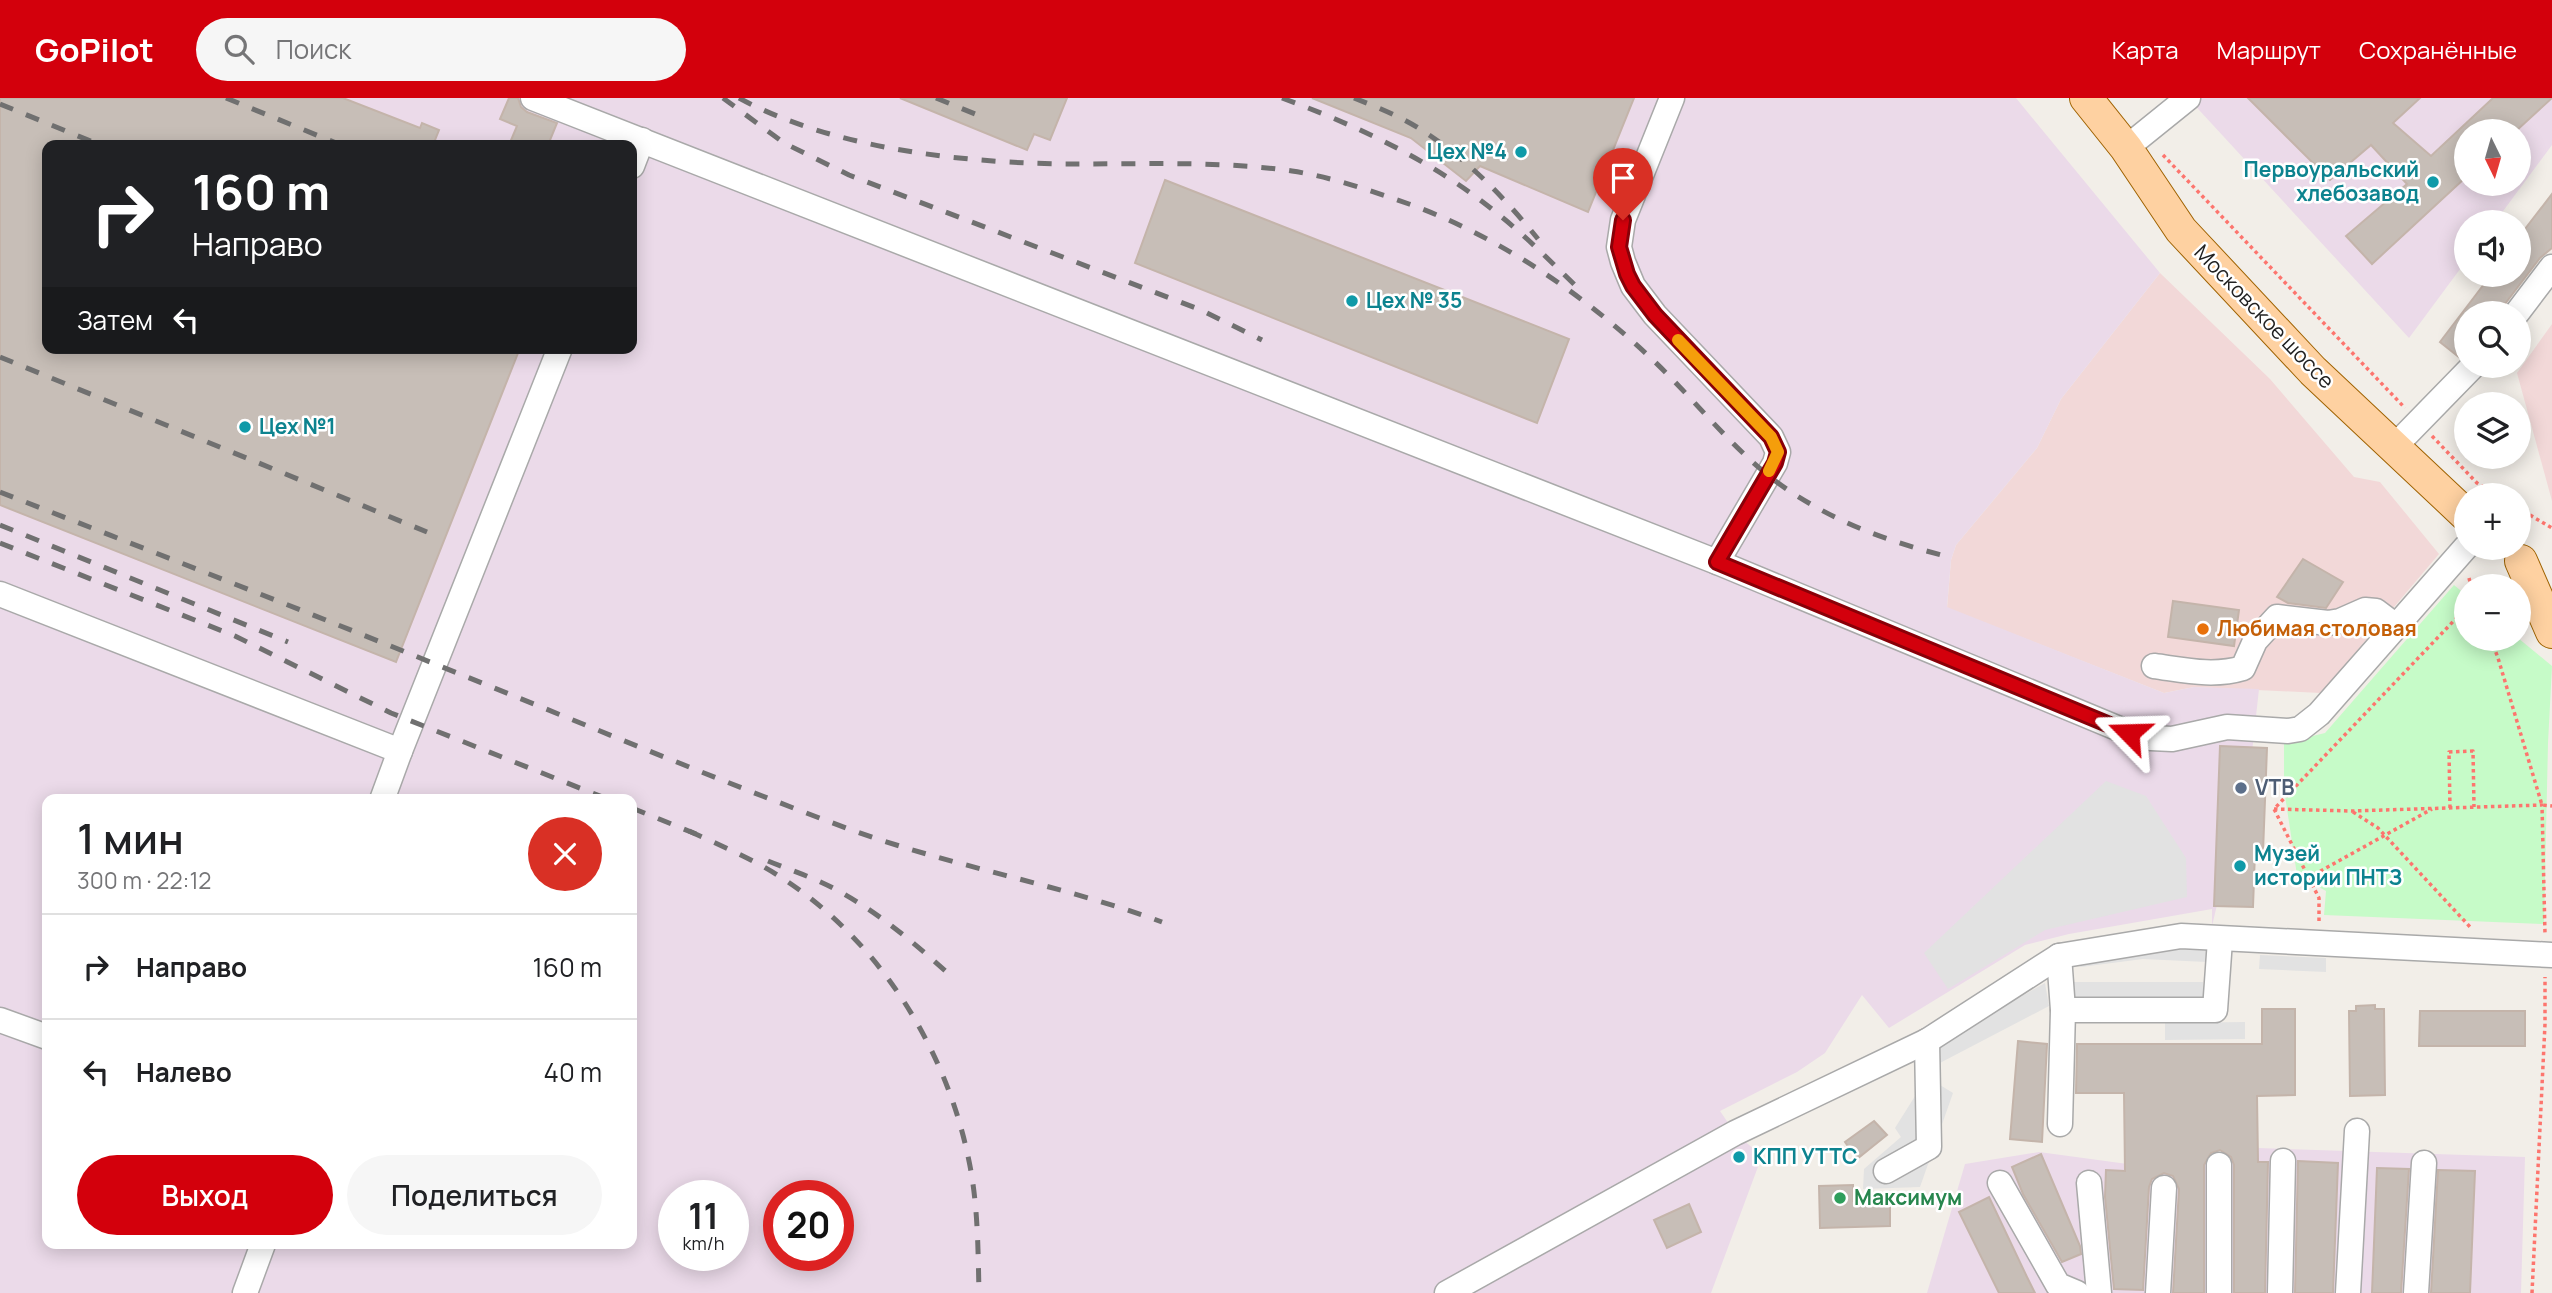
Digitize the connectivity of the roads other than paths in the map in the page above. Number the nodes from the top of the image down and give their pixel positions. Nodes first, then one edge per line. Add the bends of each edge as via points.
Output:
1 (533, 98) edge
2 (1672, 98) edge
3 (2086, 98) edge
4 (2188, 98) edge
5 (642, 141) junction
6 (2134, 141) junction
7 (637, 154) edge
8 (2552, 267) edge
9 (2526, 301) edge
10 (558, 354) edge
11 (2461, 378) edge
12 (2394, 447) junction
13 (2454, 504) edge
14 (2454, 560) edge
15 (2516, 560) edge
16 (2517, 560) edge
17 (2523, 560) edge
18 (1717, 562) junction
19 (2552, 577) edge
20 (0, 594) edge
21 (2552, 616) edge
22 (2396, 626) junction
23 (2552, 632) edge
24 (2154, 666) dead end
25 (400, 751) junction
26 (385, 794) edge
27 (2220, 940) junction
28 (2549, 955) edge
29 (2059, 956) junction
30 (2063, 1010) junction
31 (0, 1020) edge
32 (42, 1035) edge
33 (1927, 1041) junction
34 (2060, 1124) dead end
35 (2357, 1131) dead end
36 (2284, 1161) dead end
37 (2424, 1163) dead end
38 (2219, 1165) dead end
39 (1886, 1171) dead end
40 (2000, 1183) dead end
41 (2089, 1183) dead end
42 (2164, 1188) dead end
43 (261, 1249) edge
44 (245, 1293) edge
45 (1447, 1293) edge
46 (2077, 1293) edge
47 (2099, 1293) edge
48 (2158, 1293) edge
49 (2219, 1293) edge
50 (2280, 1293) edge
51 (2348, 1293) edge
52 (2416, 1293) edge

1 - 5 street
2 - 18 street via 1623,220 1619,247 1623,262 1633,286 1655,315 1771,437 1778,452
3 - 6 main road, Московское шоссе
4 - 6 street
5 - 7 street
5 - 18 street
6 - 12 main road, Московское шоссе via 2181,230 2313,371
8 - 9 street
10 - 25 street
11 - 12 street
12 - 13 main road, Московское шоссе
14 - 22 street
15 - 23 main road
16 - 21 main road
17 - 19 main road
18 - 22 street via 2129,733 2151,738 2227,727 2300,729 2319,714
20 - 25 street
22 - 24 street via 2376,611 2365,610 2328,623 2277,617 2255,641 2242,668 2210,674
25 - 26 street
27 - 28 street
27 - 29 street via 2181,936
27 - 30 street via 2215,1010
29 - 30 street
29 - 33 street
30 - 34 street
31 - 32 street
33 - 39 street via 1929,1147
33 - 45 street via 1735,1133
35 - 51 street
36 - 50 street
37 - 52 street
38 - 49 street
40 - 46 street via 2058,1285
41 - 47 street
42 - 48 street
43 - 44 street

